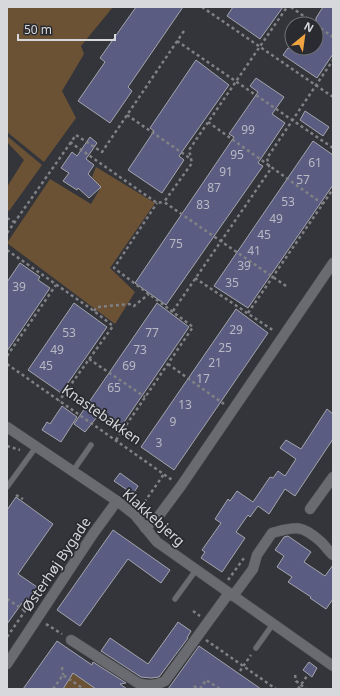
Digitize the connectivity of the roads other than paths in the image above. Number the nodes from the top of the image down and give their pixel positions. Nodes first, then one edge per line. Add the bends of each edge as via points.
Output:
1 (333, 263) edge
2 (7, 427) edge
3 (91, 445) dead end
4 (36, 447) junction
5 (73, 471) junction
6 (333, 477) edge
7 (7, 487) edge
8 (117, 501) junction
9 (310, 509) dead end
10 (145, 528) junction
11 (333, 555) edge
12 (196, 570) junction
13 (231, 594) junction
14 (175, 599) dead end
15 (273, 624) junction
16 (71, 640) road end
17 (256, 648) road end
18 (7, 664) edge
19 (333, 666) edge
20 (152, 687) edge

1 - 10 street via 181,486 158,517
2 - 4 street, Klakkebjerg
3 - 5 lane
4 - 5 street, Klakkebjerg
4 - 7 lane
5 - 8 street, Klakkebjerg
6 - 9 street
8 - 10 street, Klakkebjerg via 135,515
8 - 18 street, Østerhøj Bygade
10 - 12 street, Klakkebjerg via 157,542
11 - 13 street via 321,541 301,528 294,527 272,533 257,555 253,568
12 - 13 street, Klakkebjerg
12 - 14 lane
13 - 15 street, Klakkebjerg
13 - 20 street via 165,681
15 - 17 lane
15 - 19 street, Klakkebjerg
16 - 20 street via 138,683

